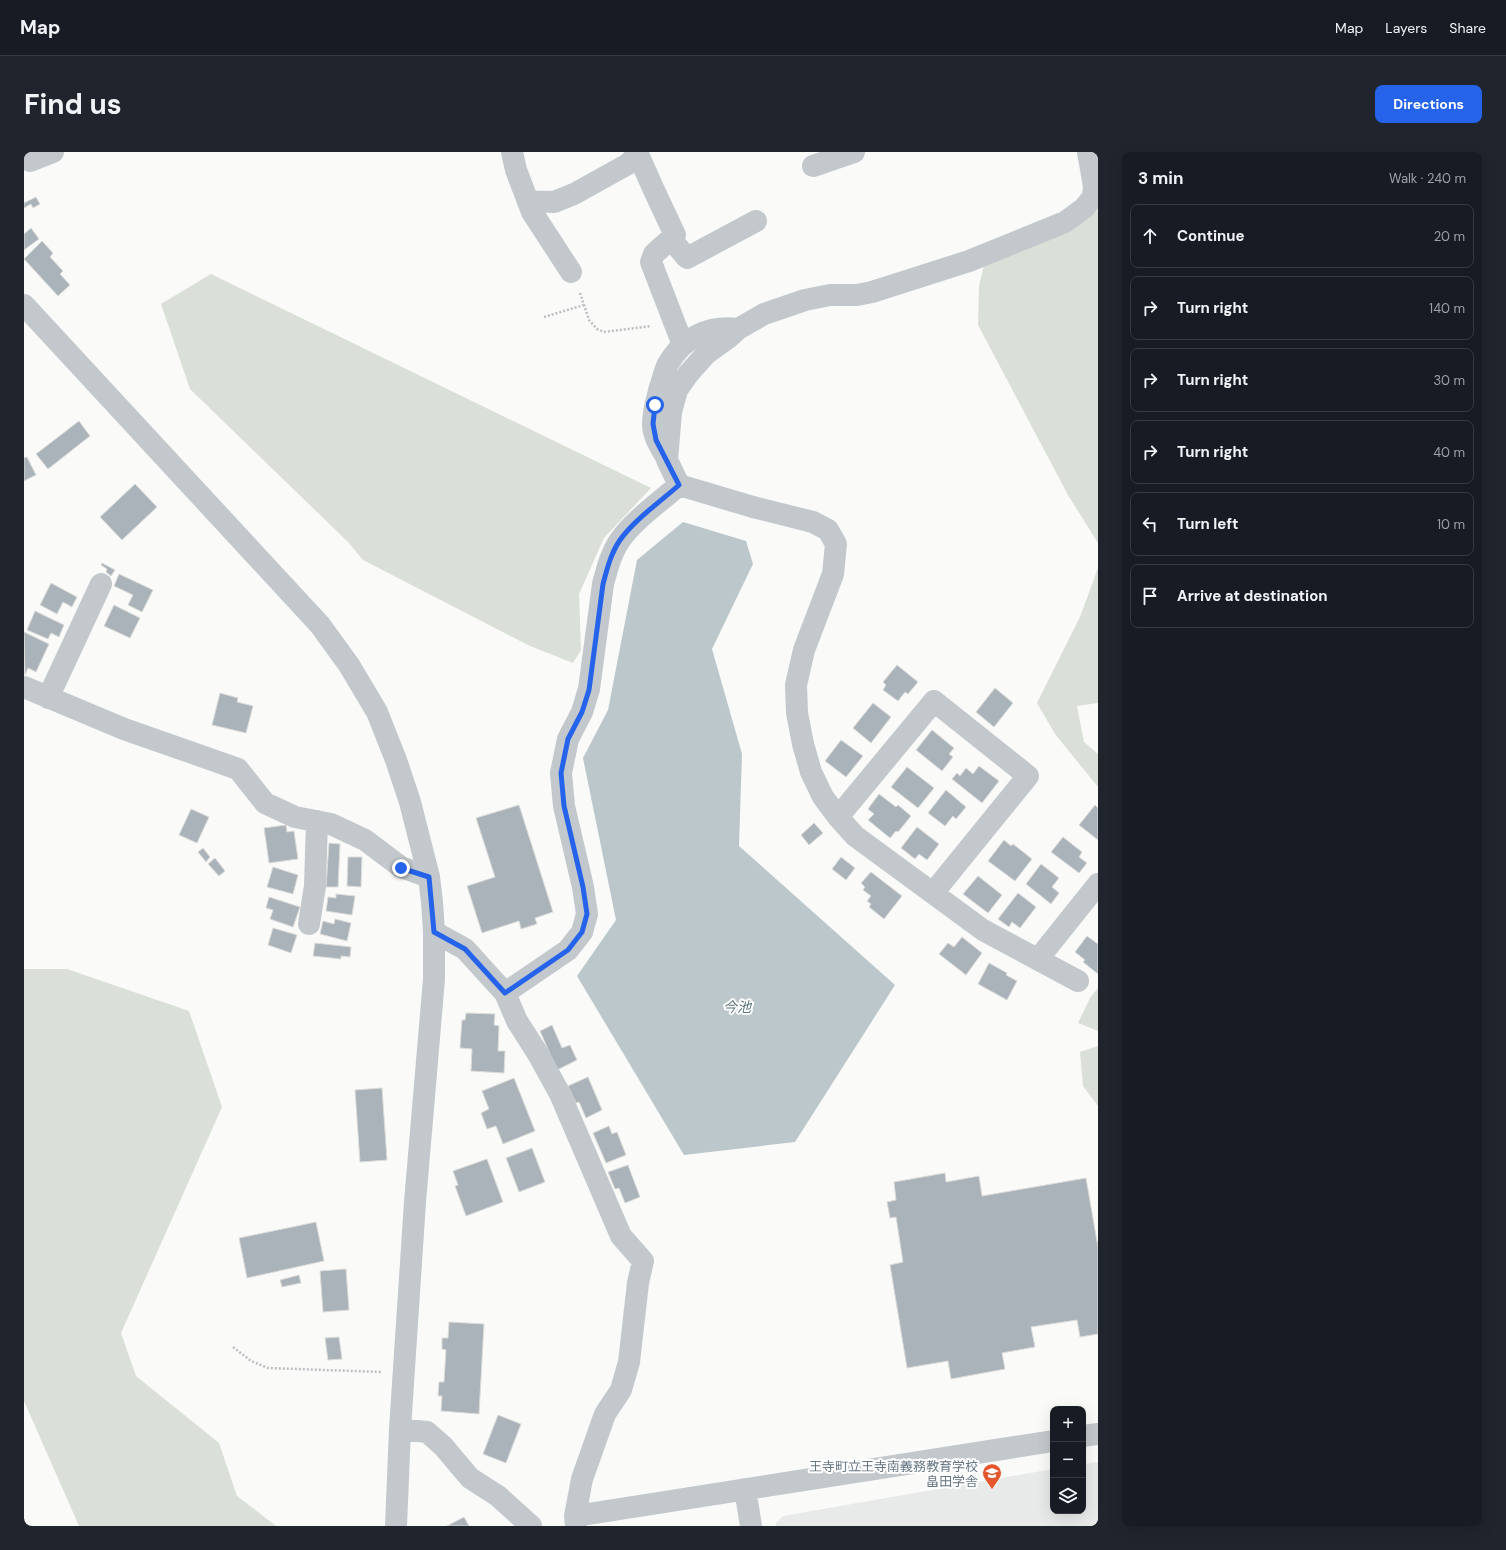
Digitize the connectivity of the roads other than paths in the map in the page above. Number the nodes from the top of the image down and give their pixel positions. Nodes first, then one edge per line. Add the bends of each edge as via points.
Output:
1 (25, 152) edge
2 (53, 152) edge
3 (512, 152) edge
4 (854, 152) edge
5 (1088, 152) edge
6 (638, 153) edge
7 (813, 166) dead end
8 (1096, 197) edge
9 (528, 201) junction
10 (756, 221) dead end
11 (671, 239) junction
12 (572, 272) road end
13 (24, 305) edge
14 (738, 329) junction
15 (683, 345) junction
16 (667, 460) junction
17 (679, 485) junction
18 (101, 584) dead end
19 (24, 687) edge
20 (48, 698) junction
21 (838, 817) junction
22 (317, 821) junction
23 (429, 877) junction
24 (1098, 884) edge
25 (933, 893) junction
26 (309, 924) dead end
27 (434, 932) junction
28 (1038, 960) junction
29 (1078, 981) dead end
30 (505, 993) junction
31 (400, 1430) junction
32 (1098, 1434) edge
33 (1086, 1436) edge
34 (1050, 1441) edge
35 (745, 1489) junction
36 (576, 1521) edge
37 (396, 1526) edge
38 (531, 1526) edge
39 (751, 1526) edge

1 - 2 street via 30,161
3 - 9 street
4 - 7 street
5 - 8 street
6 - 9 street via 628,164 574,194 554,202
6 - 11 street via 676,235
8 - 14 street via 1065,222 969,261 872,292 830,295 805,300 764,314
9 - 12 street via 532,212
10 - 11 street via 687,258
11 - 15 street via 654,254 652,262
13 - 23 street via 320,625 350,664 377,712 396,760
14 - 15 street via 713,329 695,335
14 - 16 street via 707,354 677,390 671,412
15 - 16 street via 668,364 655,405 653,424 656,440
16 - 17 street
17 - 21 street via 813,522 828,530 836,544 833,574 804,650 796,685 798,721 811,772 823,797
17 - 30 street via 633,525 620,541 607,567 589,690 582,712 568,739 561,773 564,806 587,914 582,932 568,950
18 - 20 street
19 - 20 street
20 - 22 street via 124,729 238,769 265,803 295,817
21 - 25 street via 855,836
21 - 25 street via 934,701 1028,776
22 - 23 street via 331,824 365,840 401,868
22 - 26 street via 315,886
23 - 27 street
24 - 28 street
25 - 28 street via 983,930
27 - 30 street via 465,949
27 - 31 street via 434,979 415,1202
28 - 29 street
30 - 36 street via 516,1021 560,1094 621,1236 643,1261 629,1362 621,1390 605,1414 582,1479
31 - 37 street
31 - 38 street via 427,1432 443,1446 470,1478 498,1496
32 - 33 street
34 - 35 street
35 - 36 street
35 - 39 street

